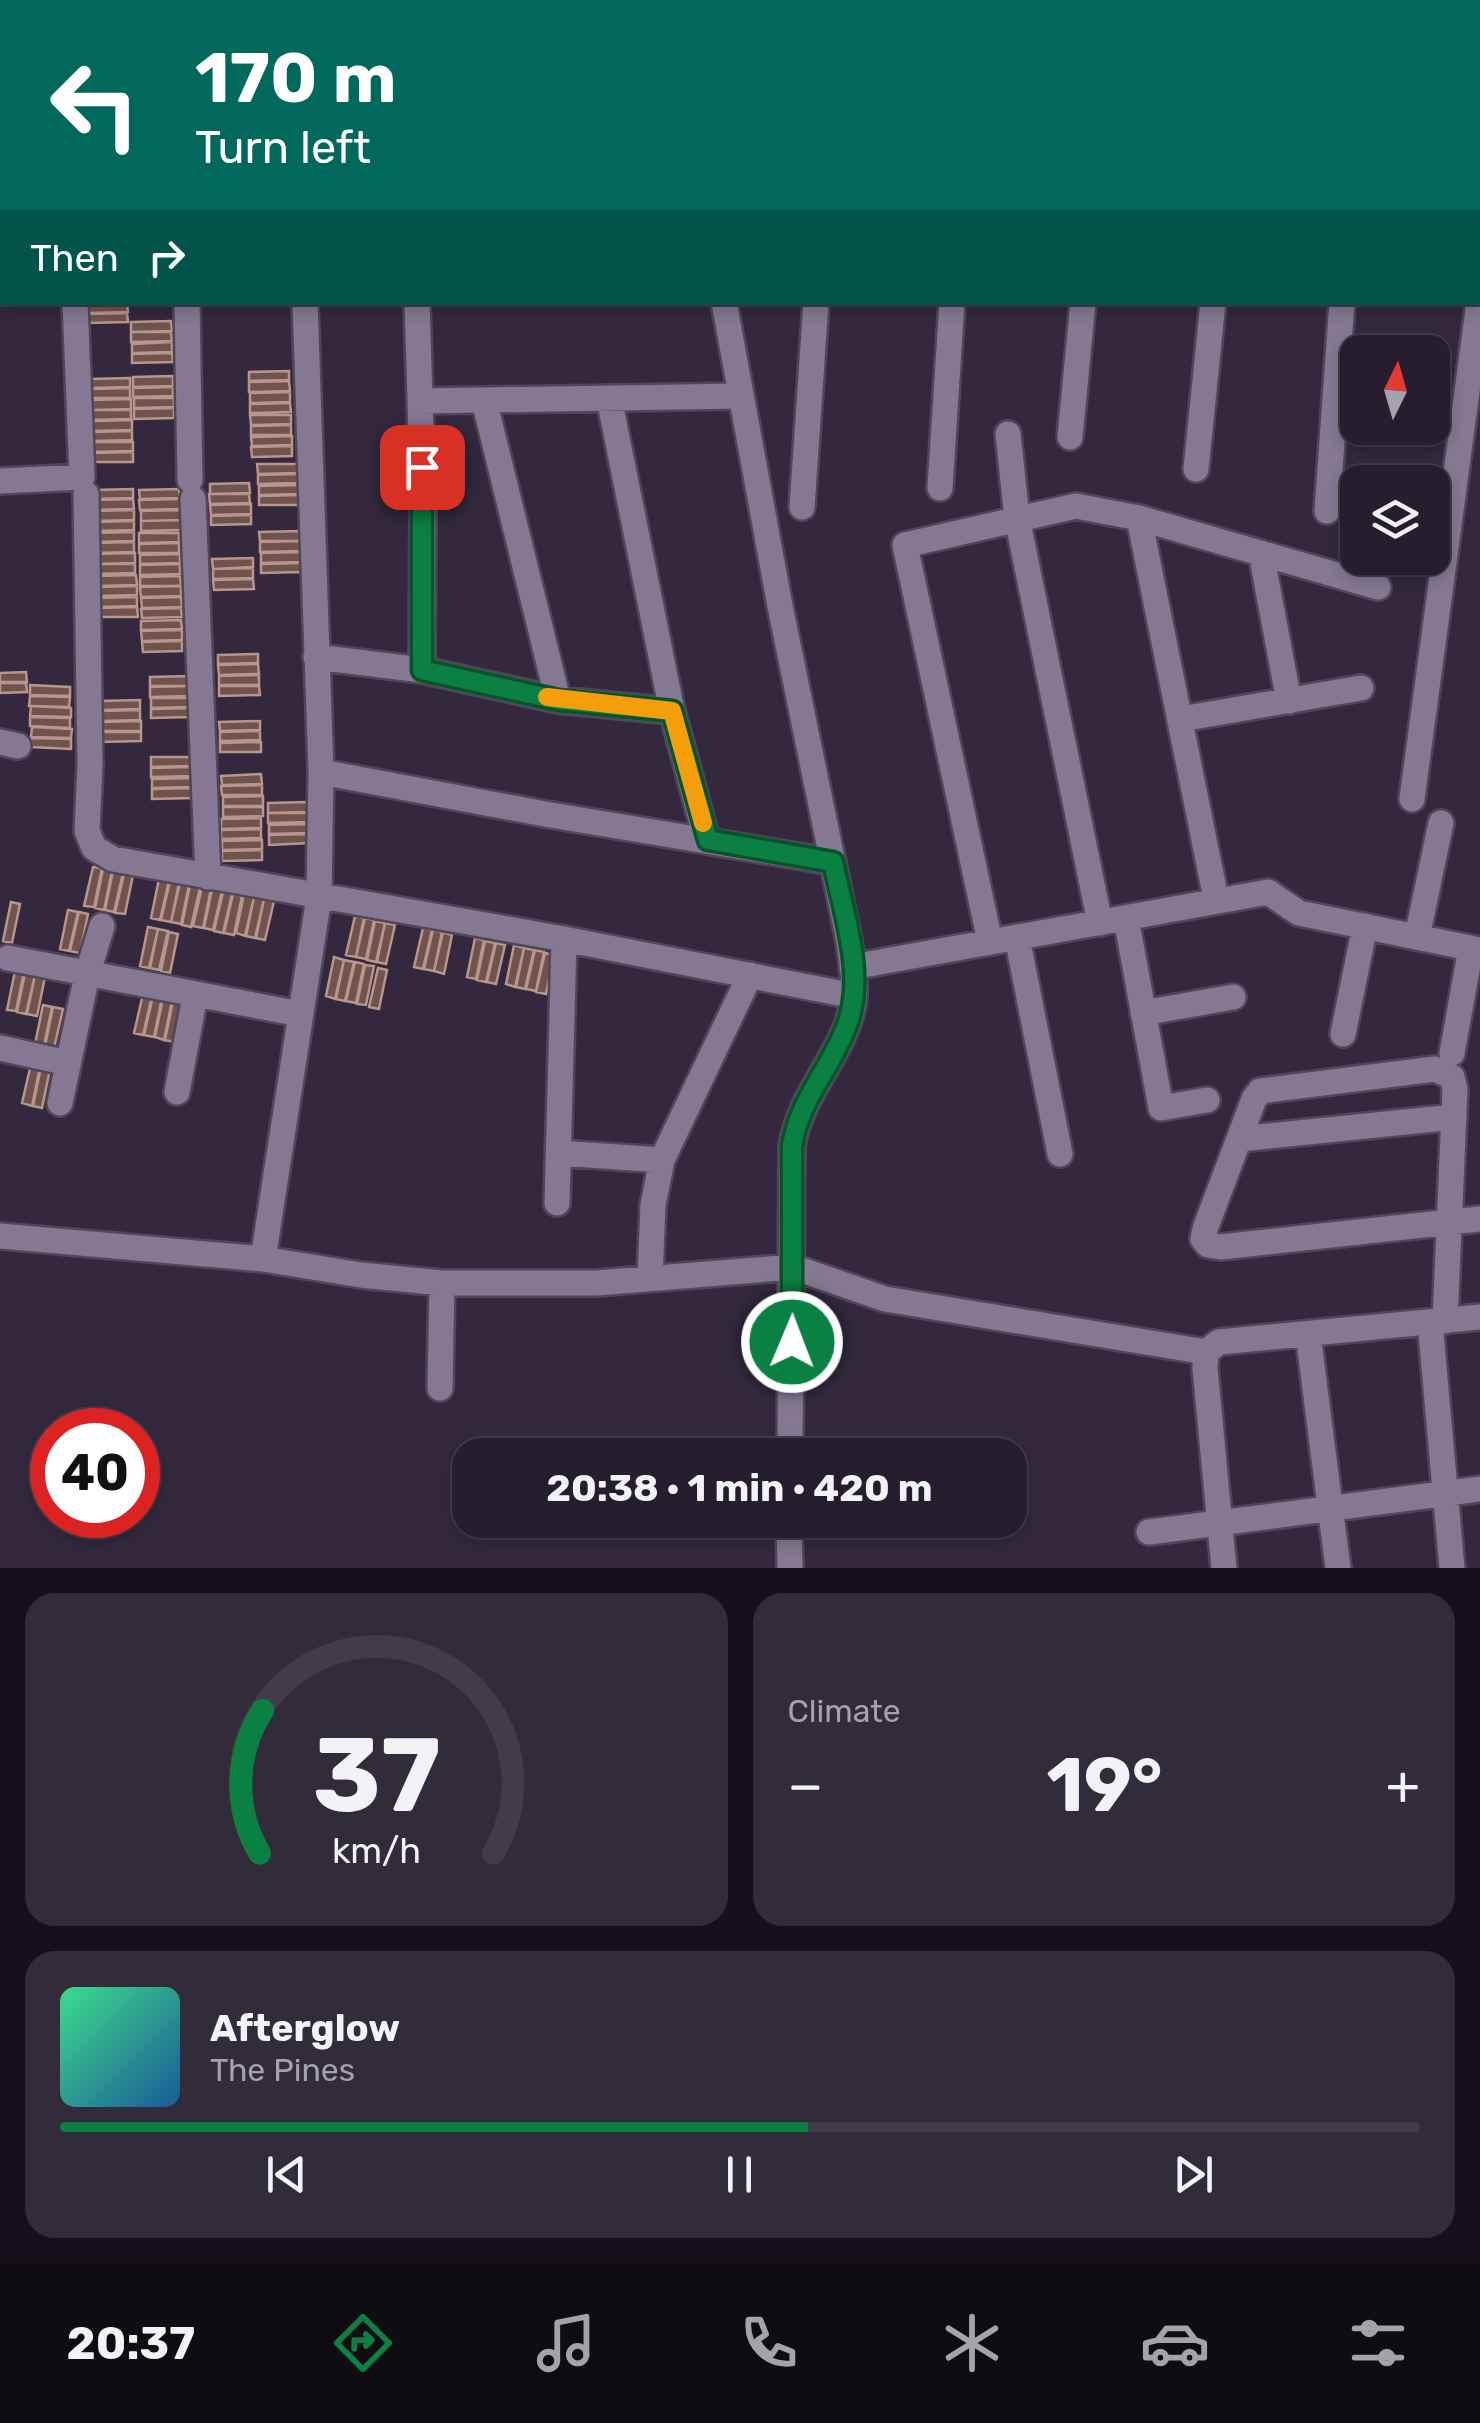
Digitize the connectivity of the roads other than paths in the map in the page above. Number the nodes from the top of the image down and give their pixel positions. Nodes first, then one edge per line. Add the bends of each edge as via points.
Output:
1 (76, 305) edge
2 (187, 305) edge
3 (305, 305) edge
4 (417, 305) edge
5 (725, 305) edge
6 (816, 305) edge
7 (952, 305) edge
8 (1083, 305) edge
9 (1213, 305) edge
10 (1342, 305) edge
11 (1479, 305) edge
12 (741, 396) junction
13 (609, 398) junction
14 (484, 400) junction
15 (420, 401) junction
16 (1008, 434) dead end
17 (1070, 437) dead end
18 (1196, 469) dead end
19 (0, 481) edge
20 (940, 488) dead end
21 (86, 494) dead end
22 (802, 507) dead end
23 (1327, 511) dead end
24 (1017, 518) junction
25 (1139, 518) junction
26 (1261, 553) junction
27 (1378, 587) dead end
28 (316, 657) junction
29 (422, 670) junction
30 (1361, 688) dead end
31 (558, 700) junction
32 (1289, 701) junction
33 (672, 711) junction
34 (1181, 720) junction
35 (321, 772) junction
36 (1412, 799) dead end
37 (1440, 822) dead end
38 (708, 840) junction
39 (833, 862) junction
40 (208, 876) junction
41 (318, 897) junction
42 (1216, 900) junction
43 (1126, 918) junction
44 (1100, 923) junction
45 (102, 926) dead end
46 (1365, 926) junction
47 (1017, 937) junction
48 (1417, 937) junction
49 (564, 939) junction
50 (990, 942) junction
51 (1476, 949) edge
52 (8, 958) dead end
53 (852, 967) junction
54 (87, 974) junction
55 (750, 975) junction
56 (195, 996) junction
57 (854, 996) junction
58 (1233, 997) dead end
59 (1143, 1013) junction
60 (300, 1014) junction
61 (1343, 1034) dead end
62 (0, 1048) edge
63 (1452, 1053) dead end
64 (68, 1063) junction
65 (178, 1092) dead end
66 (1208, 1100) dead end
67 (60, 1104) dead end
68 (1454, 1117) junction
69 (1239, 1139) junction
70 (558, 1153) junction
71 (1060, 1154) dead end
72 (662, 1160) junction
73 (558, 1203) dead end
74 (1480, 1219) edge
75 (1450, 1222) junction
76 (0, 1236) edge
77 (263, 1259) junction
78 (793, 1267) junction
79 (650, 1277) junction
80 (442, 1283) junction
81 (1480, 1317) edge
82 (1437, 1322) junction
83 (1308, 1334) junction
84 (1206, 1352) junction
85 (440, 1388) dead end
86 (790, 1438) edge
87 (1480, 1489) edge
88 (1443, 1494) junction
89 (1330, 1508) junction
90 (1218, 1525) junction
91 (1149, 1532) dead end
92 (789, 1538) edge
93 (790, 1568) edge
94 (1224, 1568) edge
95 (1338, 1568) edge
96 (1452, 1568) edge

1 - 19 street via 82,477
2 - 40 street
3 - 28 street
4 - 15 street
5 - 12 street
6 - 22 street
7 - 20 street
8 - 17 street
9 - 18 street
10 - 23 street
11 - 36 street
12 - 13 street
12 - 39 street
13 - 14 street
13 - 33 street
14 - 15 street
14 - 31 street
15 - 29 street
16 - 24 street
21 - 40 street via 86,831 94,848 112,859
24 - 25 street via 1076,506
24 - 44 street
24 - 50 street via 905,546
25 - 26 street
25 - 34 street
26 - 27 street
26 - 32 street
28 - 29 street
28 - 35 street
29 - 31 street
30 - 32 street
31 - 33 street
32 - 34 street
33 - 38 street
34 - 42 street
35 - 38 street
35 - 41 street
37 - 48 street
38 - 39 street
39 - 53 street
40 - 41 street
41 - 49 street
41 - 60 street
42 - 43 street
42 - 46 street via 1268,892 1299,913
43 - 44 street
43 - 59 street
44 - 47 street
45 - 54 street
46 - 48 street
46 - 61 street
47 - 50 street
47 - 71 street
48 - 51 street
49 - 55 street
49 - 70 street
50 - 53 street
51 - 63 street
52 - 54 street
53 - 57 street
54 - 56 street
54 - 64 street
55 - 57 street
55 - 72 street
56 - 60 street
56 - 65 street
57 - 78 street via 846,1026 796,1120
58 - 59 street
59 - 66 street via 1161,1108
60 - 77 street
62 - 64 street
64 - 67 street
68 - 69 street
68 - 69 street via 1452,1077 1435,1069 1260,1091
68 - 75 street
69 - 75 street via 1205,1230 1208,1245
70 - 72 street
70 - 73 street
72 - 79 street via 652,1204
74 - 75 street
75 - 82 street
76 - 77 street
77 - 80 street
78 - 79 street
78 - 84 street via 885,1299
78 - 86 street
79 - 80 street via 597,1284
80 - 85 street
81 - 82 street
82 - 83 street
82 - 88 street
83 - 84 street via 1220,1342
83 - 89 street
84 - 90 street
87 - 88 street
88 - 89 street
88 - 96 street
89 - 90 street
89 - 95 street
90 - 91 street
90 - 94 street
92 - 93 street

